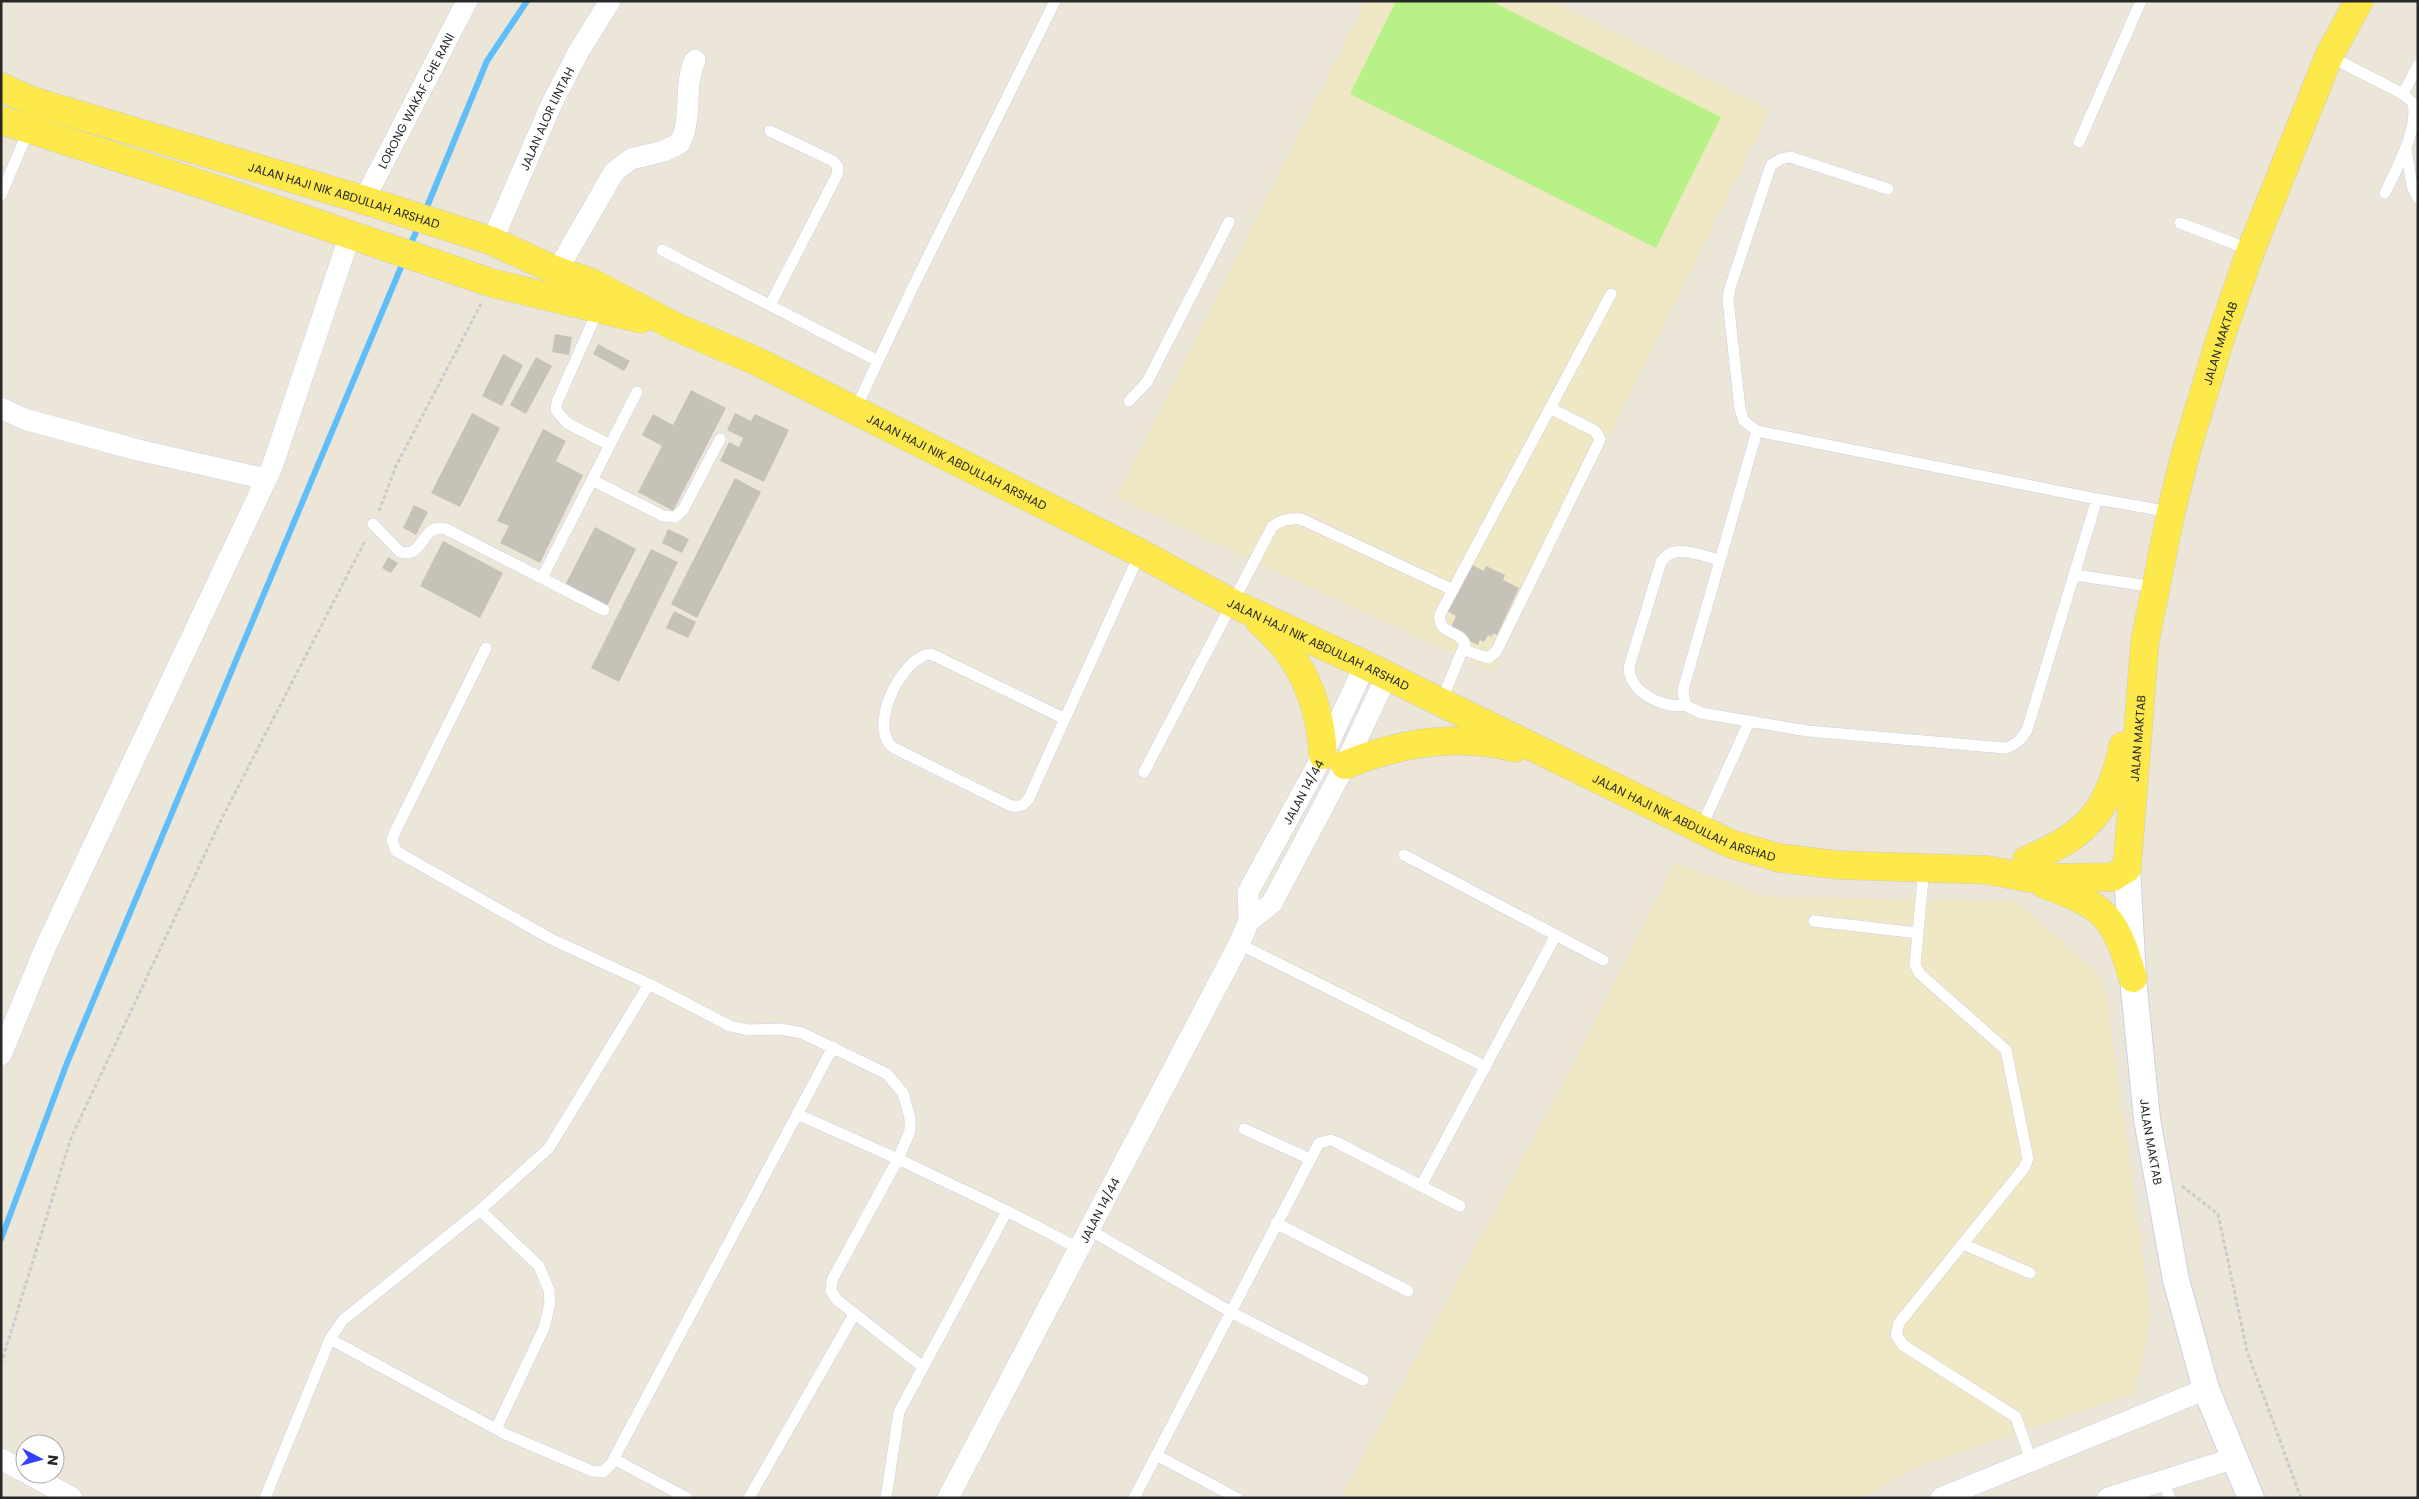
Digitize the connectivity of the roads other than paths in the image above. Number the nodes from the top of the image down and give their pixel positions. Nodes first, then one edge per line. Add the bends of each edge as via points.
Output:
1 (466, 1) edge
2 (610, 1) edge
3 (1055, 1) edge
4 (2141, 1) edge
5 (2359, 1) edge
6 (2329, 56) junction
7 (695, 60) dead end
8 (2418, 65) edge
9 (1, 87) edge
10 (2403, 94) junction
11 (1, 120) edge
12 (28, 128) junction
13 (770, 131) dead end
14 (2080, 142) dead end
15 (2406, 148) junction
16 (1888, 189) dead end
17 (2385, 193) dead end
18 (1, 195) edge
19 (2418, 198) edge
20 (364, 200) junction
21 (1229, 222) dead end
22 (2180, 223) dead end
23 (350, 235) junction
24 (485, 239) junction
25 (662, 250) dead end
26 (2251, 250) junction
27 (557, 271) junction
28 (1611, 294) dead end
29 (770, 305) junction
30 (598, 310) junction
31 (676, 326) junction
32 (878, 361) junction
33 (637, 392) dead end
34 (1129, 401) dead end
35 (1, 408) edge
36 (1550, 408) junction
37 (855, 410) junction
38 (1757, 430) junction
39 (720, 439) dead end
40 (610, 445) junction
41 (266, 479) junction
42 (592, 480) junction
43 (2097, 499) junction
44 (2171, 512) junction
45 (373, 524) road end
46 (1140, 553) junction
47 (1720, 560) junction
48 (2075, 575) junction
49 (542, 578) junction
50 (2155, 587) junction
51 (1453, 590) junction
52 (1232, 602) junction
53 (604, 610) dead end
54 (2144, 641) junction
55 (486, 648) dead end
56 (1464, 650) junction
57 (1376, 670) junction
58 (1441, 702) junction
59 (1685, 705) junction
60 (1065, 719) junction
61 (1749, 722) junction
62 (1334, 760) junction
63 (1574, 768) junction
64 (1144, 772) dead end
65 (1700, 830) junction
66 (1404, 855) dead end
67 (1924, 868) junction
68 (2128, 868) junction
69 (2028, 869) junction
70 (1814, 921) dead end
71 (1918, 933) junction
72 (1556, 935) junction
73 (1239, 944) junction
74 (1603, 960) dead end
75 (2133, 978) junction
76 (649, 984) junction
77 (833, 1047) junction
78 (1, 1056) edge
79 (1486, 1067) junction
80 (797, 1114) junction
81 (1244, 1129) dead end
82 (898, 1159) junction
83 (1310, 1159) junction
84 (1421, 1186) junction
85 (1460, 1206) dead end
86 (480, 1210) junction
87 (1007, 1211) junction
88 (1276, 1223) junction
89 (1088, 1229) junction
90 (1963, 1244) junction
91 (1078, 1248) junction
92 (2030, 1273) dead end
93 (1408, 1291) dead end
94 (1230, 1312) junction
95 (855, 1313) junction
96 (330, 1339) junction
97 (922, 1367) junction
98 (1363, 1380) dead end
99 (2206, 1389) junction
100 (496, 1430) junction
101 (1156, 1456) junction
102 (2235, 1458) junction
103 (1, 1459) edge
104 (614, 1459) junction
105 (2031, 1461) junction
106 (15, 1467) edge
107 (47, 1484) edge
108 (2166, 1489) edge
109 (2140, 1493) edge
110 (72, 1498) edge
111 (265, 1498) edge
112 (687, 1498) edge
113 (749, 1498) edge
114 (886, 1498) edge
115 (948, 1498) edge
116 (1134, 1498) edge
117 (1237, 1498) edge
118 (1941, 1498) edge
119 (2108, 1498) edge
120 (2251, 1498) edge

1 - 20 street, LORONG WAKAF CHE RANI
2 - 24 street, JALAN ALOR LINTAH via 579,51
3 - 32 lane
4 - 14 lane
5 - 6 main road, JALAN MAKTAB
6 - 10 lane
6 - 26 main road, JALAN MAKTAB
7 - 27 street via 690,70 685,128 680,143 631,160 614,172
8 - 10 lane
9 - 20 main road, JALAN HAJI NIK ABDULLAH ARSHAD via 32,101
10 - 15 lane via 2413,103 2416,113
11 - 12 main road, JALAN HAJI NIK ABDULLAH ARSHAD
12 - 18 lane
12 - 23 main road, JALAN HAJI NIK ABDULLAH ARSHAD
13 - 29 lane via 833,160 838,167 837,175
15 - 17 lane
15 - 19 lane via 2412,186
16 - 38 lane via 1790,157 1781,158 1771,165 1728,300 1740,409 1744,421
20 - 24 main road, JALAN HAJI NIK ABDULLAH ARSHAD
21 - 34 lane via 1147,382
22 - 26 lane
23 - 30 main road, JALAN HAJI NIK ABDULLAH ARSHAD via 492,283
23 - 41 street
24 - 27 main road, JALAN HAJI NIK ABDULLAH ARSHAD
25 - 29 lane
26 - 44 main road, JALAN MAKTAB via 2203,392
27 - 31 main road, JALAN HAJI NIK ABDULLAH ARSHAD via 590,282
28 - 36 lane
29 - 32 lane
30 - 31 main road, JALAN HAJI NIK ABDULLAH ARSHAD
30 - 40 lane via 556,410 566,423
31 - 37 main road, JALAN HAJI NIK ABDULLAH ARSHAD
32 - 37 lane
33 - 40 lane
35 - 41 street via 24,419 138,450
36 - 51 lane
36 - 56 lane via 1595,431 1600,439 1496,652 1488,658
37 - 46 main road, JALAN HAJI NIK ABDULLAH ARSHAD
38 - 43 lane
38 - 47 lane
39 - 42 lane via 684,510 674,517 663,516
40 - 42 lane
41 - 78 street via 46,946
42 - 49 lane
43 - 44 lane
43 - 48 lane
44 - 50 main road, JALAN MAKTAB
45 - 49 lane via 400,552 406,554 417,550 430,531 441,527
46 - 52 main road, JALAN HAJI NIK ABDULLAH ARSHAD
46 - 60 lane
47 - 59 lane via 1683,690
47 - 59 lane via 1680,551 1665,555 1660,562 1629,667 1629,676 1642,692 1669,706
48 - 50 lane
48 - 61 lane via 2026,730 2014,745 2005,748 1818,732
49 - 53 lane
50 - 54 main road, JALAN MAKTAB
51 - 52 lane via 1300,519 1291,518 1272,527
51 - 56 lane via 1439,620 1446,631 1464,640
52 - 57 main road, JALAN HAJI NIK ABDULLAH ARSHAD
52 - 62 main road via 1270,630 1299,666
52 - 64 lane
54 - 68 main road, JALAN MAKTAB
54 - 69 main road via 2117,773 2106,798 2094,817 2077,834
55 - 76 lane via 394,834 393,846 400,855 551,939
56 - 58 lane
57 - 58 main road, JALAN HAJI NIK ABDULLAH ARSHAD
57 - 62 street, JALAN 14/44
58 - 63 main road, JALAN HAJI NIK ABDULLAH ARSHAD
59 - 61 lane via 1701,714
60 - 60 lane via 1029,798 1015,807 894,748 887,742 883,718 908,666 931,654
61 - 65 lane
62 - 63 main road via 1367,756 1412,744 1460,741 1506,746
62 - 73 street, JALAN 14/44 via 1248,892 1249,921
63 - 65 main road, JALAN HAJI NIK ABDULLAH ARSHAD
65 - 67 main road, JALAN HAJI NIK ABDULLAH ARSHAD via 1732,844 1780,858 1838,865
66 - 72 lane
67 - 69 main road, JALAN HAJI NIK ABDULLAH ARSHAD
67 - 71 lane
68 - 69 main road, JALAN HAJI NIK ABDULLAH ARSHAD via 2113,877
68 - 75 street, JALAN MAKTAB
69 - 75 main road via 2097,908 2112,923 2122,941
70 - 71 lane
71 - 90 lane via 1917,970 2006,1050 2028,1155 2024,1168
72 - 74 lane
72 - 79 lane
73 - 79 lane
73 - 89 street, JALAN 14/44
75 - 99 street, JALAN MAKTAB via 2148,1119 2176,1280
76 - 77 lane via 736,1028 795,1031
76 - 86 lane via 549,1148
77 - 80 lane
77 - 82 lane via 887,1074 903,1093 908,1105 910,1131
79 - 84 lane
80 - 82 lane
80 - 104 lane
81 - 83 lane
82 - 87 lane
82 - 95 lane via 830,1286 833,1296
83 - 84 lane via 1319,1143 1331,1140
83 - 88 lane
84 - 85 lane
86 - 96 lane via 350,1313
86 - 100 lane via 538,1266 549,1290 550,1303 544,1328
87 - 91 lane
87 - 97 lane
88 - 93 lane
88 - 94 lane
89 - 91 street, JALAN 14/44
89 - 94 lane
90 - 92 lane
90 - 105 lane via 1899,1322 1896,1335 1903,1345 2016,1417
91 - 115 street, JALAN 14/44
94 - 98 lane
94 - 101 lane
95 - 97 lane
95 - 113 lane
96 - 100 lane
96 - 111 lane
97 - 114 lane via 899,1412
99 - 102 street, JALAN MAKTAB
99 - 105 street
100 - 104 lane via 592,1471 603,1472
101 - 116 lane
101 - 117 lane
102 - 108 street
102 - 120 street, JALAN MAKTAB
103 - 106 street
104 - 112 lane
105 - 118 street
107 - 110 street
108 - 109 street
109 - 119 street

